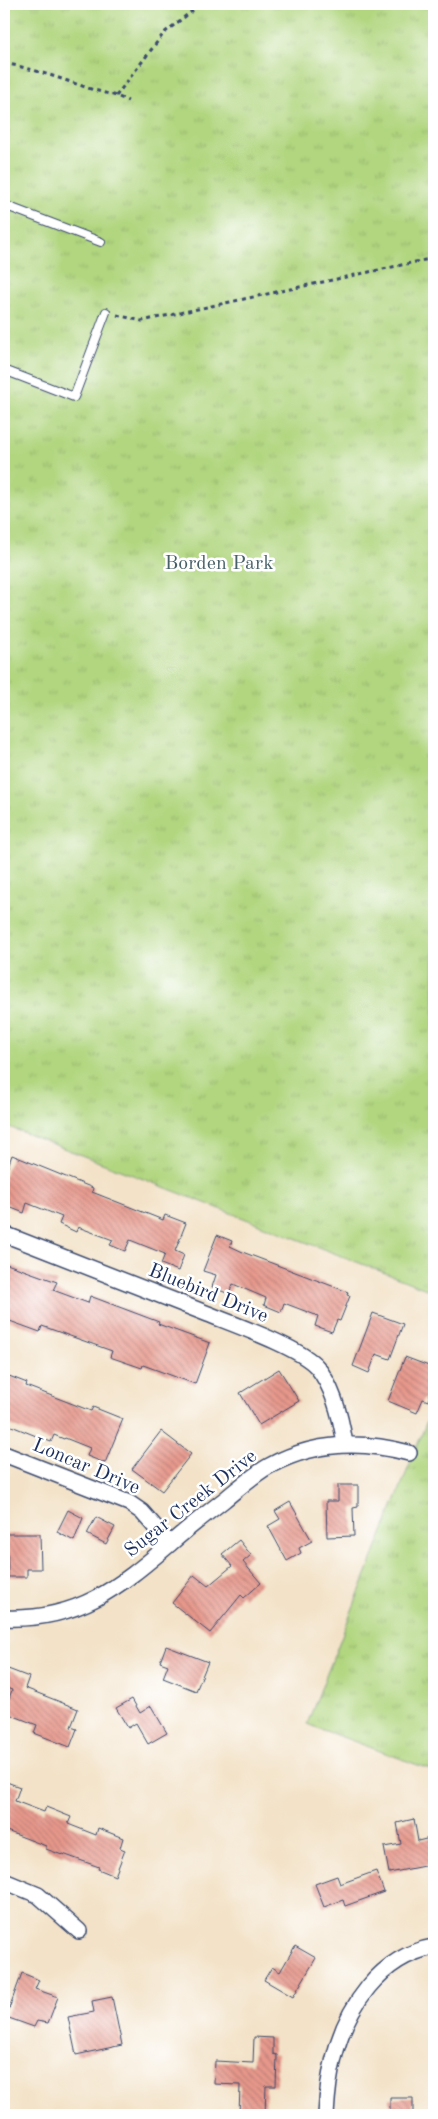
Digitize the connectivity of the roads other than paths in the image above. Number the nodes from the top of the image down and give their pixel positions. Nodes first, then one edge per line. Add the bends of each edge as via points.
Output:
1 (4, 205) edge
2 (101, 242) dead end
3 (106, 312) road end
4 (4, 370) edge
5 (4, 1234) edge
6 (345, 1444) junction
7 (409, 1453) dead end
8 (4, 1454) edge
9 (170, 1544) junction
10 (4, 1618) edge
11 (4, 1881) edge
12 (80, 1931) dead end
13 (434, 1947) edge
14 (326, 2115) edge

1 - 2 lane
3 - 4 lane via 74,397
5 - 6 street, Bluebird Drive via 295,1351 316,1366 328,1384 342,1421
6 - 7 street, Sugar Creek Drive via 386,1447
6 - 9 street, Sugar Creek Drive via 309,1451 269,1466
8 - 9 street, Loncar Drive via 129,1503 142,1512
9 - 10 street, Sugar Creek Drive via 125,1581 78,1607 34,1618
11 - 12 street via 38,1895
13 - 14 street via 396,1961 366,1989 340,2038 333,2059

